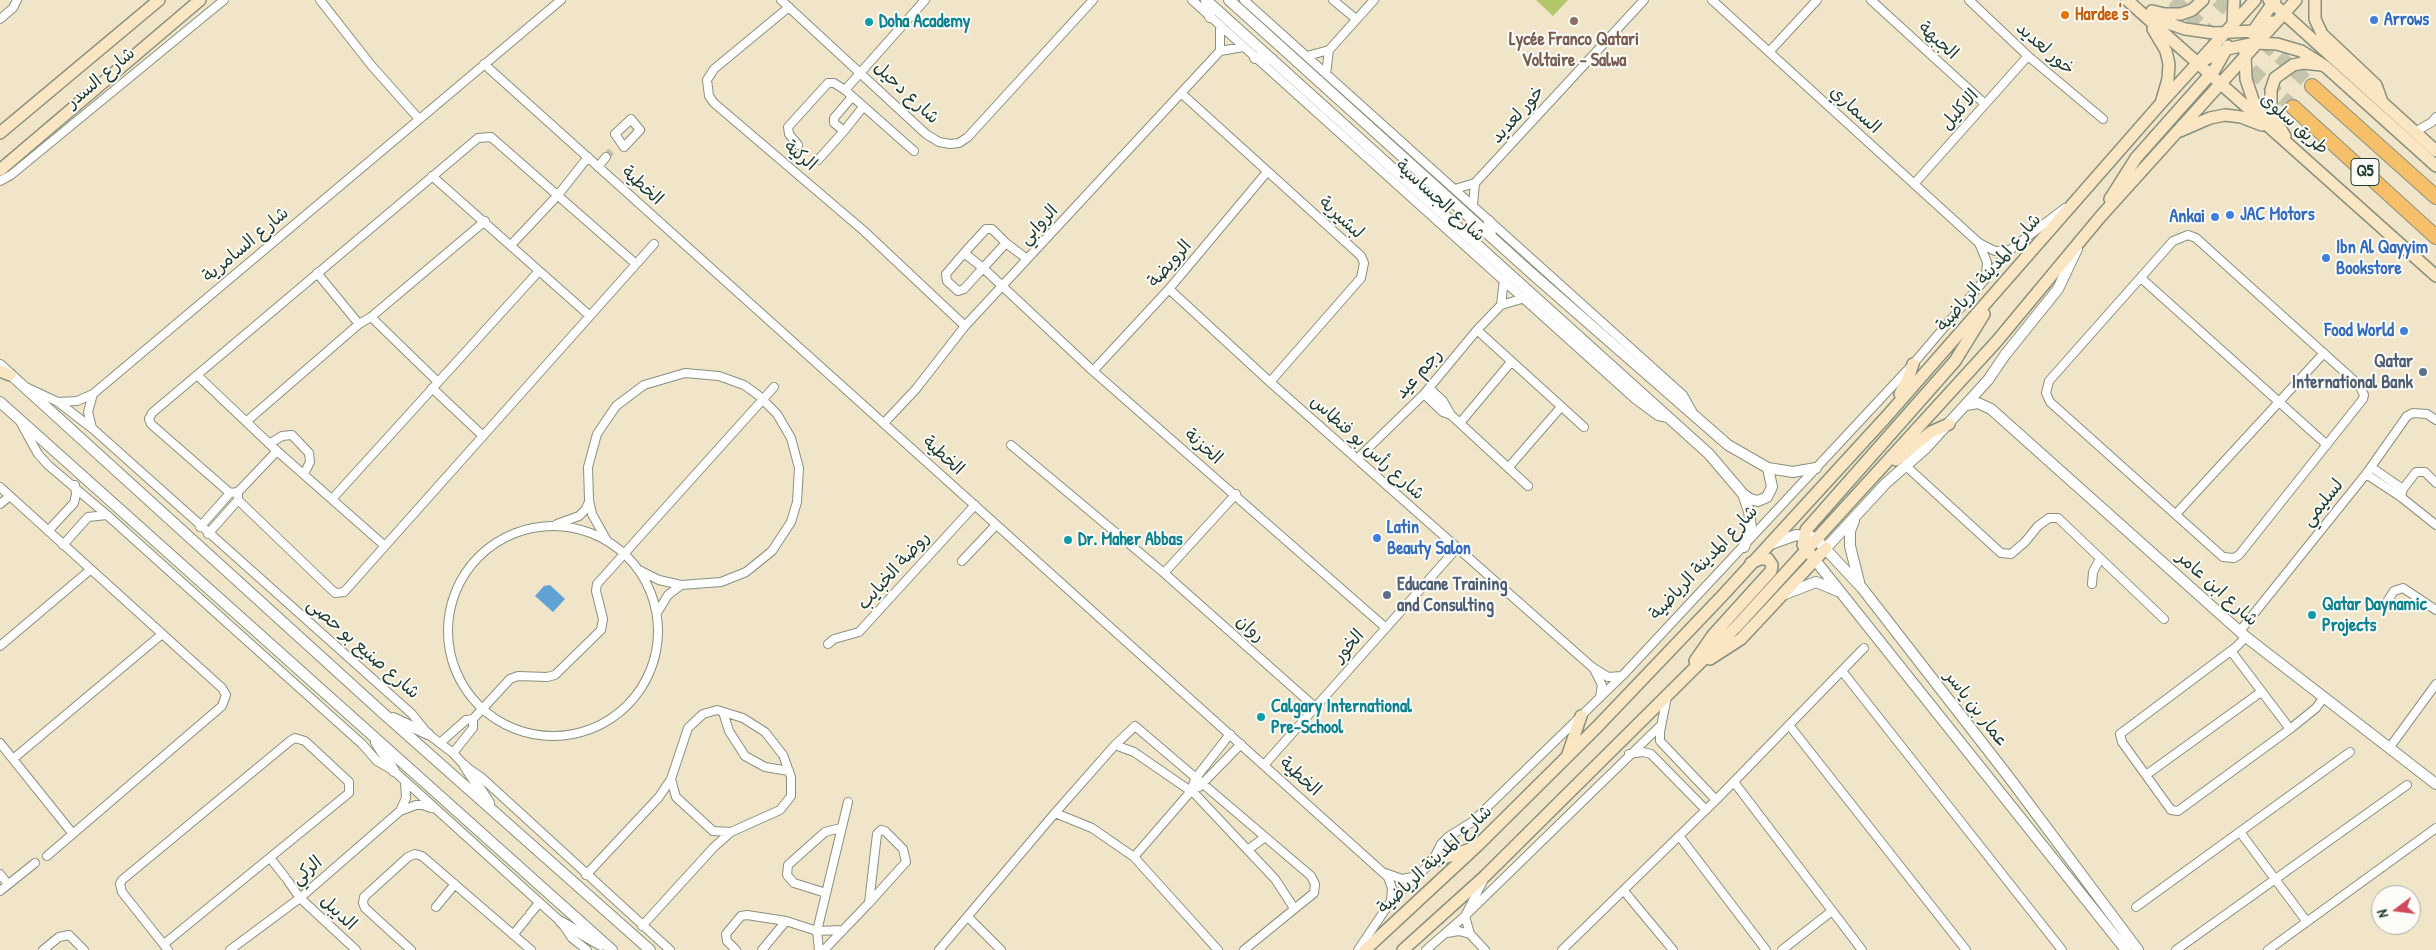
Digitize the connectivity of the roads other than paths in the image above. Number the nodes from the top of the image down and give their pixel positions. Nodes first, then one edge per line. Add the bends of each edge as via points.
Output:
1 (17, 0) edge
2 (159, 0) edge
3 (200, 0) edge
4 (224, 0) edge
5 (320, 0) edge
6 (561, 0) edge
7 (781, 0) edge
8 (926, 0) edge
9 (1092, 0) edge
10 (1192, 0) edge
11 (1206, 0) edge
12 (1229, 0) edge
13 (1244, 0) edge
14 (1333, 0) edge
15 (1374, 0) edge
16 (1644, 0) edge
17 (1712, 0) edge
18 (1817, 0) edge
19 (1871, 0) edge
20 (1969, 0) edge
21 (2203, 0) edge
22 (2234, 0) edge
23 (2255, 0) edge
24 (2296, 0) edge
25 (2315, 0) edge
26 (2128, 1) edge
27 (2272, 1) edge
28 (789, 7) junction
29 (2142, 13) junction
30 (2284, 13) junction
31 (1210, 17) junction
32 (1356, 18) junction
33 (0, 19) edge
34 (1220, 26) junction
35 (2231, 31) junction
36 (2253, 31) junction
37 (1288, 40) junction
38 (1275, 42) junction
39 (1243, 47) junction
40 (2249, 48) junction
41 (2227, 49) junction
42 (1329, 50) junction
43 (1220, 51) junction
44 (1769, 52) junction
45 (1307, 56) junction
46 (2028, 56) junction
47 (1255, 58) junction
48 (1272, 59) junction
49 (484, 64) junction
50 (2198, 64) junction
51 (2326, 67) junction
52 (860, 71) junction
53 (1326, 74) junction
54 (2210, 75) junction
55 (2220, 84) junction
56 (2312, 86) tunnel mouth
57 (845, 90) junction
58 (1181, 93) junction
59 (852, 97) junction
60 (2162, 102) junction
61 (2383, 103) junction
62 (1985, 104) junction
63 (863, 107) junction
64 (2293, 107) tunnel mouth
65 (24, 114) junction
66 (2436, 117) edge
67 (419, 119) junction
68 (2104, 119) dead end
69 (2269, 128) junction
70 (844, 131) junction
71 (2415, 132) junction
72 (0, 133) edge
73 (2174, 134) junction
74 (0, 143) edge
75 (619, 143) dead end
76 (798, 145) dead end
77 (2294, 148) junction
78 (612, 150) tunnel mouth
79 (914, 151) dead end
80 (2436, 151) edge
81 (588, 157) junction
82 (606, 157) tunnel mouth
83 (818, 160) dead end
84 (2436, 166) edge
85 (598, 167) junction
86 (0, 170) edge
87 (1419, 170) junction
88 (1433, 170) junction
89 (1267, 172) junction
90 (432, 176) junction
91 (0, 182) edge
92 (1476, 183) junction
93 (1914, 184) junction
94 (1455, 189) junction
95 (558, 195) junction
96 (2436, 197) edge
97 (2076, 199) junction
98 (1473, 206) junction
99 (2101, 216) junction
100 (485, 221) junction
101 (1489, 221) junction
102 (1491, 236) junction
103 (2083, 237) junction
104 (2436, 237) edge
105 (1006, 242) junction
106 (1979, 243) junction
107 (654, 244) dead end
108 (511, 245) junction
109 (1484, 250) junction
110 (2010, 250) junction
111 (964, 253) junction
112 (1027, 259) junction
113 (636, 264) junction
114 (983, 268) junction
115 (1491, 268) junction
116 (539, 271) junction
117 (317, 272) junction
118 (2436, 276) edge
119 (1986, 278) junction
120 (2141, 278) junction
121 (1504, 279) junction
122 (1002, 288) junction
123 (1169, 289) junction
124 (1999, 289) junction
125 (1525, 298) junction
126 (1501, 305) junction
127 (590, 316) junction
128 (370, 317) junction
129 (360, 324) junction
130 (965, 326) junction
131 (1477, 330) junction
132 (2324, 353) junction
133 (1511, 362) junction
134 (0, 364) edge
135 (1913, 364) junction
136 (1093, 371) junction
137 (5, 373) edge
138 (197, 374) junction
139 (1988, 380) junction
140 (438, 382) junction
141 (1270, 382) junction
142 (23, 386) junction
143 (774, 387) dead end
144 (432, 388) junction
145 (1427, 391) junction
146 (93, 394) junction
147 (763, 400) junction
148 (0, 402) edge
149 (58, 402) junction
150 (2278, 403) junction
151 (1966, 405) junction
152 (1561, 407) junction
153 (1991, 409) junction
154 (1693, 415) junction
155 (1887, 416) junction
156 (1671, 418) junction
157 (18, 419) junction
158 (2436, 420) edge
159 (247, 421) junction
160 (884, 423) junction
161 (1460, 423) junction
162 (1948, 424) junction
163 (1584, 427) dead end
164 (93, 429) junction
165 (482, 434) junction
166 (269, 444) junction
167 (1011, 445) dead end
168 (2327, 445) junction
169 (276, 451) junction
170 (1357, 459) junction
171 (1906, 466) junction
172 (2371, 467) junction
173 (1508, 468) junction
174 (1768, 468) junction
175 (1816, 468) junction
176 (304, 474) junction
177 (2366, 474) junction
178 (1872, 478) junction
179 (2436, 483) edge
180 (75, 486) junction
181 (1528, 486) dead end
182 (0, 487) edge
183 (2403, 489) junction
184 (1236, 494) junction
185 (1743, 494) junction
186 (235, 495) junction
187 (10, 496) junction
188 (2401, 497) junction
189 (333, 498) junction
190 (589, 500) junction
191 (0, 504) edge
192 (975, 505) junction
193 (2176, 514) junction
194 (107, 515) junction
195 (1856, 516) junction
196 (555, 525) junction
197 (996, 525) junction
198 (2436, 525) edge
199 (200, 527) junction
200 (48, 531) junction
201 (208, 534) junction
202 (1803, 535) junction
203 (606, 539) junction
204 (1816, 539) junction
205 (63, 545) junction
206 (385, 546) junction
207 (1744, 547) junction
208 (1457, 548) junction
209 (1826, 548) junction
210 (1764, 549) junction
211 (1806, 550) junction
212 (623, 553) junction
213 (2100, 559) junction
214 (1815, 560) junction
215 (962, 561) dead end
216 (1752, 563) junction
217 (90, 570) junction
218 (640, 570) junction
219 (1164, 573) junction
220 (2092, 584) dead end
221 (681, 585) junction
222 (1862, 588) junction
223 (1843, 593) junction
224 (1781, 596) junction
225 (2388, 600) dead end
226 (2436, 610) edge
227 (657, 613) junction
228 (2164, 619) dead end
229 (1386, 628) junction
230 (2243, 634) junction
231 (161, 635) junction
232 (828, 644) dead end
233 (0, 646) edge
234 (1864, 648) dead end
235 (2231, 651) junction
236 (1697, 666) junction
237 (1592, 667) junction
238 (1842, 671) junction
239 (1623, 675) junction
240 (1682, 681) junction
241 (2436, 684) edge
242 (2261, 692) junction
243 (1667, 696) junction
244 (2324, 697) junction
245 (1600, 698) junction
246 (1315, 707) junction
247 (482, 709) junction
248 (723, 712) junction
249 (384, 714) junction
250 (1582, 716) junction
251 (473, 718) junction
252 (1661, 725) junction
253 (1789, 725) junction
254 (365, 727) junction
255 (2290, 729) junction
256 (428, 734) junction
257 (1230, 734) junction
258 (0, 743) edge
259 (440, 743) junction
260 (1241, 744) junction
261 (1115, 745) junction
262 (2390, 747) junction
263 (2350, 752) dead end
264 (453, 754) junction
265 (1630, 754) junction
266 (1567, 757) junction
267 (13, 759) junction
268 (1264, 765) junction
269 (465, 766) junction
270 (394, 771) junction
271 (789, 771) junction
272 (2146, 776) junction
273 (671, 779) junction
274 (1195, 779) junction
275 (405, 782) junction
276 (1734, 782) junction
277 (2434, 782) edge
278 (1203, 785) junction
279 (2407, 785) dead end
280 (1191, 791) junction
281 (659, 797) junction
282 (676, 797) junction
283 (1716, 800) junction
284 (848, 802) dead end
285 (1706, 810) junction
286 (400, 811) junction
287 (437, 811) junction
288 (1055, 812) junction
289 (498, 816) junction
290 (842, 828) junction
291 (2436, 828) edge
292 (713, 831) junction
293 (731, 832) junction
294 (2240, 832) junction
295 (73, 834) junction
296 (1265, 836) junction
297 (1680, 837) junction
298 (1477, 846) junction
299 (714, 847) junction
300 (1249, 849) junction
301 (48, 856) dead end
302 (1134, 857) junction
303 (271, 859) junction
304 (1432, 862) junction
305 (35, 863) dead end
306 (1381, 872) junction
307 (0, 874) edge
308 (586, 875) junction
309 (1418, 876) junction
310 (1485, 876) junction
311 (2276, 879) junction
312 (8, 884) junction
313 (455, 884) junction
314 (0, 891) edge
315 (1624, 891) junction
316 (826, 893) junction
317 (300, 898) junction
318 (1391, 901) junction
319 (539, 903) junction
320 (868, 903) junction
321 (436, 907) dead end
322 (2136, 907) dead end
323 (1294, 908) junction
324 (1832, 911) junction
325 (1465, 916) junction
326 (968, 917) junction
327 (786, 921) junction
328 (560, 922) junction
329 (2307, 922) junction
330 (642, 926) junction
331 (817, 930) junction
332 (843, 930) junction
333 (1470, 934) junction
334 (513, 935) junction
335 (1441, 937) junction
336 (166, 947) edge
337 (2124, 949) edge
338 (43, 950) edge
339 (84, 950) edge
340 (230, 950) edge
341 (356, 950) edge
342 (411, 950) edge
343 (531, 950) edge
344 (587, 950) edge
345 (610, 950) edge
346 (650, 950) edge
347 (670, 950) edge
348 (736, 950) edge
349 (762, 950) edge
350 (819, 950) edge
351 (824, 950) edge
352 (938, 950) edge
353 (1001, 950) edge
354 (1218, 950) edge
355 (1244, 950) edge
356 (1358, 950) edge
357 (1365, 950) edge
358 (1403, 950) edge
359 (1426, 950) edge
360 (1485, 950) edge
361 (1562, 950) edge
362 (1674, 950) edge
363 (1766, 950) edge
364 (1782, 950) edge
365 (1862, 950) edge
366 (1966, 950) edge
367 (2062, 950) edge
368 (2138, 950) edge
369 (2176, 950) edge
370 (2268, 950) edge

1 - 33 street
2 - 65 main road, شارع السدر
3 - 86 main road, شارع السدر
4 - 91 street, شارع السدر
5 - 67 street
6 - 49 street, شارع السامرية
7 - 28 street, شارع دحيل
8 - 52 street
9 - 52 street, شارع دحيل via 968,137 959,143 939,142 926,134
10 - 31 street, شارع الجساسية
11 - 31 street
11 - 48 street, شارع الجساسية
12 - 38 street, شارع الجساسية
13 - 37 street, شارع الجساسية
14 - 32 street
15 - 32 street
16 - 92 street, خور لعديد
17 - 44 street, السماري
18 - 44 street
19 - 62 street, الجبهة
20 - 46 street, خور لعديد
21 - 26 main road via 2192,10 2177,14 2159,13
22 - 35 main road
23 - 35 main road, شارع المدينة الرياضية
24 - 30 main road
25 - 61 main road via 2315,19 2322,34 2376,86
26 - 29 main road, طريق سلوى
27 - 30 main road
27 - 36 main road
28 - 52 street, شارع دحيل
28 - 130 street, الركية via 714,69 707,80 709,96 864,231
29 - 35 main road via 2194,31
29 - 50 main road, طريق سلوى
29 - 60 main road via 2158,36 2168,60 2169,74
30 - 36 main road
30 - 40 main road
30 - 61 main road
31 - 34 street, شارع الجساسية
32 - 42 street
34 - 39 street, شارع الجساسية
34 - 43 street
35 - 36 main road
35 - 41 main road
35 - 50 main road, شارع المدينة الرياضية
36 - 40 main road
37 - 38 street
37 - 45 street, شارع الجساسية
38 - 87 street, شارع الجساسية
39 - 43 street
39 - 47 street, شارع الجساسية
40 - 41 main road
40 - 51 main road via 2277,44 2294,48
40 - 55 main road
40 - 69 main road via 2246,79
41 - 50 main road
41 - 54 main road
42 - 45 street
42 - 53 street
43 - 58 street, الروابي
44 - 93 street, السماري
45 - 53 street, شارع الجساسية
46 - 62 street, الاكليل
46 - 68 street, خور لعديد
47 - 48 street
47 - 115 street, شارع الجساسية
48 - 109 street, شارع الجساسية
49 - 67 street, شارع السامرية
49 - 81 street, الخطية
50 - 54 main road, طريق سلوى
50 - 60 main road, شارع المدينة الرياضية
51 - 77 main road via 2309,63 2292,65 2273,83 2271,109 2278,126
51 - 84 main road
52 - 57 street
53 - 88 street, شارع الجساسية
54 - 55 main road, طريق سلوى
54 - 99 main road via 2136,158
55 - 69 main road, طريق سلوى
55 - 73 main road
56 - 96 highway, Q5
57 - 59 street
57 - 76 street via 828,83 788,126 788,134
58 - 89 street, لبشيرية
58 - 112 street, الروابي
59 - 63 street
59 - 70 street via 833,121
60 - 97 main road, شارع المدينة الرياضية
61 - 71 main road
62 - 93 street, الاكليل
63 - 70 street
63 - 79 street
64 - 104 highway, طريق سلوى / Q5
65 - 72 main road, شارع السدر
65 - 74 main road
66 - 71 street
67 - 146 street, شارع السامرية
69 - 73 main road via 2226,115 2210,118
69 - 77 main road, طريق سلوى
70 - 83 street
71 - 80 main road
73 - 99 main road
75 - 78 street
77 - 118 main road, طريق سلوى
81 - 85 street, الخطية
81 - 95 street
82 - 85 street
85 - 160 street, الخطية
87 - 88 street
87 - 102 street, شارع الجساسية
88 - 94 street, شارع الجساسية
89 - 123 street, الرويضة
89 - 141 street, لبشيرية via 1362,256 1364,263 1361,278
90 - 95 street via 478,138 491,136
90 - 100 street
90 - 117 street
92 - 94 street
92 - 98 street
93 - 106 street, السماري
94 - 98 street, شارع الجساسية
95 - 108 street
95 - 113 street
97 - 110 street, شارع المدينة الرياضية
97 - 124 main road, شارع المدينة الرياضية
98 - 101 street, شارع الجساسية
99 - 103 main road
100 - 108 street
100 - 128 street
101 - 102 street
101 - 154 street, شارع الجساسية via 1683,395
102 - 154 street, شارع الجساسية
103 - 139 street via 2058,289
103 - 178 main road via 1997,341
105 - 111 street via 990,228
105 - 112 street
105 - 114 street
106 - 110 street, السماري via 1995,251
106 - 119 street, السماري via 1987,262
107 - 113 street
108 - 116 street
109 - 115 street
109 - 156 street, شارع الجساسية
110 - 119 street, شارع المدينة الرياضية
111 - 114 street, الخزنة
111 - 114 street via 946,274 947,281 958,291 964,289
112 - 122 street, الروابي
113 - 127 street
114 - 122 street, الخزنة
115 - 121 street, شارع الجساسية
116 - 127 street
116 - 140 street
117 - 129 street
117 - 138 street
119 - 135 street, شارع المدينة الرياضية
120 - 132 street via 2174,241 2188,235 2196,238
120 - 150 street
120 - 193 street via 2049,382 2046,393 2050,402
121 - 125 street, شارع الجساسية
121 - 126 street
122 - 130 street, الروابي
122 - 136 street, الخزنة
123 - 136 street, الرويضة
123 - 141 street, شارع رأس بو فنطاس
124 - 155 main road, شارع المدينة الرياضية
124 - 202 main road via 1955,361
125 - 126 street, رجم عيد
125 - 156 street, شارع الجساسية via 1648,409 1658,416
126 - 131 street, رجم عيد
127 - 165 street
128 - 129 street
128 - 140 street
129 - 159 street
130 - 160 street, الروابي via 916,389
131 - 133 street
131 - 145 street, رجم عيد
132 - 150 street
132 - 168 street via 2359,385 2364,395
133 - 152 street
133 - 161 street
134 - 137 street, شارع صنيع بو حصى
135 - 155 main road
135 - 175 street, شارع المدينة الرياضية
136 - 184 street, الخزنة
137 - 142 street, شارع صنيع بو حصى
138 - 159 street
138 - 186 street via 149,419
139 - 151 street
139 - 153 street via 1985,394
140 - 144 street
141 - 170 street, شارع رأس بو فنطاس
142 - 149 street, شارع صنيع بو حصى
142 - 249 street, شارع صنيع بو حصى
143 - 147 street
144 - 165 street
144 - 189 street
145 - 161 street via 1443,412
145 - 170 street, رجم عيد
146 - 149 street, شارع السامرية via 77,401
146 - 164 street via 88,412
147 - 190 street via 744,385 718,376 686,373 644,385 616,406 597,434 588,467
147 - 212 street
147 - 221 street via 777,414 791,438 799,468 797,502 791,522 772,551 746,572 721,582
148 - 157 street
149 - 164 street, شارع صنيع بو حصى
150 - 168 street
150 - 193 street
151 - 153 street via 1978,403
151 - 162 street
152 - 163 street
152 - 173 street
153 - 230 street, شارع ابن عامر
154 - 174 street, شارع الجساسية via 1728,445
155 - 210 main road, شارع المدينة الرياضية
156 - 185 street, شارع الجساسية via 1709,454
157 - 180 street via 43,461
157 - 254 street
158 - 172 street, لسليمي via 2427,414 2407,416
159 - 166 street
160 - 192 street, الخطية
161 - 173 street
162 - 171 street
162 - 178 main road via 1931,432
164 - 199 street, شارع صنيع بو حصى
165 - 206 street
166 - 169 street
166 - 176 street via 282,436 292,435 309,453 310,462
167 - 219 street, روان
168 - 193 street via 2234,558 2223,556
169 - 176 street
169 - 186 street
170 - 208 street, شارع رأس بو فنطاس
171 - 195 street
171 - 213 street via 2001,553 2011,554 2038,526 2049,518 2058,518
172 - 177 street, لسليمي
172 - 183 street
173 - 181 street
174 - 175 street via 1793,472
174 - 185 street via 1772,487 1767,497 1758,501
175 - 207 street, شارع المدينة الرياضية
176 - 189 street
177 - 188 street
177 - 230 street, لسليمي
178 - 204 main road
179 - 183 street via 2420,471 2412,474
180 - 194 street
180 - 200 street via 74,503
182 - 187 street
183 - 188 street
184 - 219 street
184 - 229 street, الخزنة
185 - 207 street via 1751,528
186 - 199 street
186 - 201 street
186 - 206 street via 335,593 344,592
187 - 191 street
187 - 200 street
188 - 198 street
189 - 206 street
190 - 196 street via 579,516
190 - 203 street via 592,514
192 - 197 street, الخطية
192 - 232 street, روضة الخبايب via 859,632
194 - 205 street via 88,518
194 - 270 street via 377,761
195 - 209 street
195 - 222 street via 1850,531 1850,546
196 - 203 street via 580,529
196 - 247 street via 530,528 484,550 467,569 455,592 448,616 448,642 453,667 465,690
197 - 215 street
197 - 257 street, الخطية
199 - 201 street, شارع صنيع بو حصى
200 - 205 street
201 - 256 street, شارع صنيع بو حصى via 412,714
202 - 204 street, عمار بن ياسر
202 - 210 street via 1784,538
202 - 211 main road
203 - 212 street
204 - 209 street, عمار بن ياسر
204 - 211 main road
205 - 217 street
207 - 239 street, شارع المدينة الرياضية
208 - 229 street, الخور
208 - 237 street, شارع رأس بو فنطاس
209 - 214 main road
209 - 222 street, عمار بن ياسر
210 - 216 main road, شارع المدينة الرياضية
211 - 214 main road
211 - 236 main road
212 - 218 street
212 - 247 street via 597,584 603,619 601,630 555,675 510,678
213 - 220 street via 2093,572
213 - 228 street
214 - 223 street, عمار بن ياسر
214 - 224 main road
216 - 240 main road via 1768,559 1772,571 1713,635
216 - 266 main road, شارع المدينة الرياضية
217 - 231 street
217 - 233 street
218 - 221 street via 659,580
218 - 227 street
219 - 246 street, روان
221 - 227 street via 668,595
222 - 368 street, عمار بن ياسر
223 - 224 street via 1816,582
223 - 337 street, عمار بن ياسر
224 - 236 main road via 1741,639
225 - 226 street via 2394,591 2403,588
227 - 247 street via 658,646 651,670 639,693 622,712 601,726 577,735 526,734 503,725
229 - 246 street, الخور
230 - 235 street, لسليمي
230 - 244 street, شارع ابن عامر
231 - 267 street
231 - 295 street via 222,688 226,700
234 - 238 street
235 - 242 street
235 - 272 street, لسليمي via 2121,732 2121,740
236 - 240 main road
237 - 239 street, شارع رأس بو فنطاس via 1610,678
237 - 245 street, شارع رأس بو فنطاس via 1602,685
238 - 253 street
238 - 367 street
239 - 245 street, شارع المدينة الرياضية
240 - 243 main road
241 - 262 street
242 - 255 street
242 - 272 street
243 - 252 street
243 - 310 main road
244 - 255 street via 2316,708
244 - 262 street, شارع ابن عامر
245 - 250 street, شارع المدينة الرياضية
246 - 268 street, الخور
247 - 251 street
248 - 271 street via 743,718 765,732 783,755
248 - 271 street via 729,731 745,756 765,767
248 - 273 street via 717,710 703,714 688,728
249 - 256 street
249 - 289 street, شارع صنيع بو حصى
250 - 266 main road
250 - 304 street, شارع المدينة الرياضية via 1472,822 1448,837
251 - 259 street via 466,720
251 - 264 street via 474,728
252 - 265 street
252 - 283 street via 1659,738 1662,745
253 - 276 street
253 - 366 street
254 - 270 street
254 - 345 street
255 - 272 street via 2178,811 2171,810
256 - 259 street, شارع صنيع بو حصى
257 - 260 street, الخطية
257 - 274 street
258 - 267 street
259 - 264 street, شارع صنيع بو حصى
260 - 268 street, الخطية
260 - 278 street
261 - 274 street via 1138,727
261 - 280 street via 1134,752
261 - 288 street
262 - 277 street, شارع ابن عامر
263 - 294 street
264 - 269 street, شارع صنيع بو حصى
265 - 285 street via 1651,754
265 - 325 street
266 - 298 main road, شارع المدينة الرياضية
267 - 295 street
268 - 306 street, الخطية
269 - 289 street
269 - 308 street, شارع صنيع بو حصى via 481,777
270 - 275 street
271 - 293 street via 791,796 780,810
273 - 281 street
273 - 282 street
274 - 278 street
274 - 280 street
275 - 286 street via 406,798
275 - 287 street
276 - 283 street
276 - 324 street
278 - 280 street
278 - 296 street
279 - 311 street
280 - 300 street
280 - 302 street
281 - 282 street
281 - 308 street
282 - 292 street
283 - 285 street
284 - 290 street
285 - 297 street
286 - 287 street, الركي via 423,805
286 - 317 street, الركي
287 - 319 street
288 - 302 street via 1092,828
288 - 326 street
289 - 346 street, شارع صنيع بو حصى
290 - 316 street
290 - 316 street via 825,832 788,865 789,878 794,883
291 - 329 street
292 - 293 street
292 - 299 street
293 - 299 street
294 - 311 street
294 - 322 street
295 - 301 street
296 - 300 street
296 - 323 street via 1315,884 1314,893
297 - 315 street
297 - 363 street
298 - 304 main road
298 - 357 main road, شارع المدينة الرياضية
299 - 330 street
300 - 323 street
302 - 354 street
303 - 317 street, الديبل
303 - 336 street
303 - 336 street via 350,793 349,782 300,738 294,738 282,747 122,880 122,892
304 - 309 street, شارع المدينة الرياضية
305 - 312 street
306 - 309 street, الخطية via 1402,879
306 - 318 street, الخطية via 1390,882
307 - 312 street
308 - 330 street, شارع صنيع بو حصى
309 - 318 street, شارع المدينة الرياضية
310 - 325 street
310 - 358 main road
311 - 329 street
311 - 369 street
312 - 314 street
313 - 321 street
313 - 334 street
313 - 342 street via 422,856 415,854 364,897 362,903 365,908
315 - 361 street
315 - 362 street
316 - 331 street
317 - 340 street, الركي
317 - 341 street, الديبل
318 - 356 street, شارع المدينة الرياضية
319 - 328 street
319 - 334 street
320 - 320 street via 906,862 903,849 885,831 877,834
320 - 332 street
323 - 355 street
324 - 364 street
324 - 365 street
325 - 333 street
325 - 335 street
326 - 352 street
326 - 353 street
327 - 331 street
327 - 348 street via 755,915 741,916 725,937
327 - 349 street
328 - 344 street
328 - 345 street
329 - 370 street
330 - 347 street, شارع صنيع بو حصى
331 - 332 street
331 - 350 street
332 - 351 street
333 - 335 street via 1454,931
333 - 360 street
334 - 343 street
335 - 359 street
338 - 339 street via 59,937 69,935

